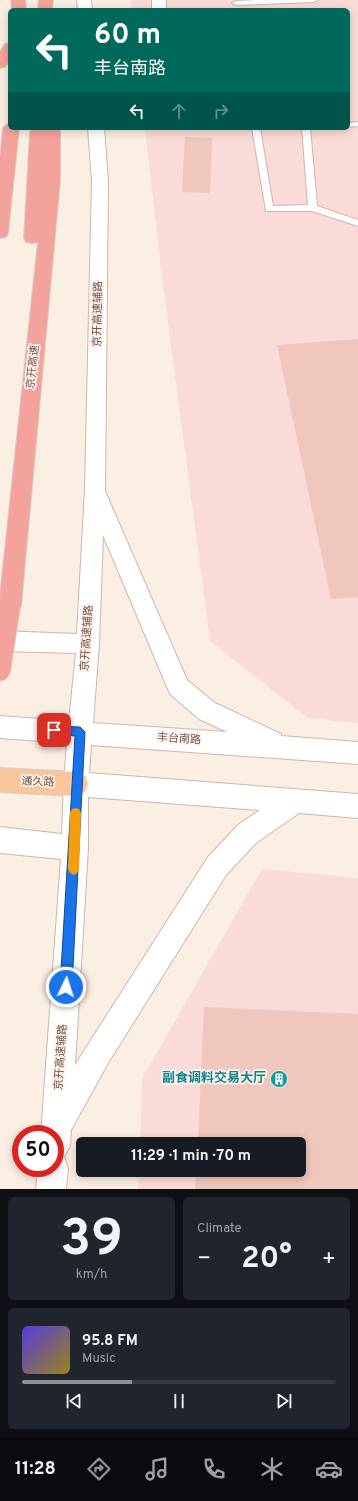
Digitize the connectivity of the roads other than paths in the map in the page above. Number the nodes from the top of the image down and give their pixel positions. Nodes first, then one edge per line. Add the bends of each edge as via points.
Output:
1 (314, 0) edge
2 (236, 4) edge
3 (8, 50) edge
4 (0, 64) edge
5 (8, 130) edge
6 (11, 130) edge
7 (38, 130) edge
8 (52, 130) edge
9 (96, 130) edge
10 (256, 130) edge
11 (306, 130) edge
12 (0, 202) edge
13 (313, 208) junction
14 (358, 223) edge
15 (0, 233) edge
16 (95, 489) junction
17 (10, 606) junction
18 (0, 641) edge
19 (88, 644) junction
20 (0, 671) edge
21 (0, 727) edge
22 (80, 732) junction
23 (284, 747) junction
24 (358, 753) edge
25 (0, 780) edge
26 (76, 784) junction
27 (297, 800) junction
28 (358, 806) edge
29 (0, 840) edge
30 (75, 848) junction
31 (57, 1125) edge
32 (62, 1125) edge
33 (53, 1177) edge
34 (52, 1189) edge

1 - 2 lane
3 - 4 highway
5 - 12 highway
6 - 15 highway
7 - 17 highway
8 - 17 highway, 京开高速 via 52,180
9 - 16 main road, 京开高速辅路 via 100,181
10 - 13 lane via 269,209
11 - 13 lane
13 - 14 lane
16 - 19 main road, 京开高速辅路
16 - 23 main road via 178,687 207,710
17 - 20 highway, bridge
18 - 19 main road
19 - 22 main road, 京开高速辅路
21 - 22 main road, 丰台南路
22 - 23 main road, 丰台南路
22 - 26 main road, 京开高速辅路
23 - 24 main road, 丰台南路
25 - 26 main road, 通久路
26 - 27 main road
26 - 30 main road, 京开高速辅路
27 - 28 main road
27 - 32 main road via 247,834 217,866 98,1052
29 - 30 main road
30 - 31 main road, 京开高速辅路
33 - 34 main road

